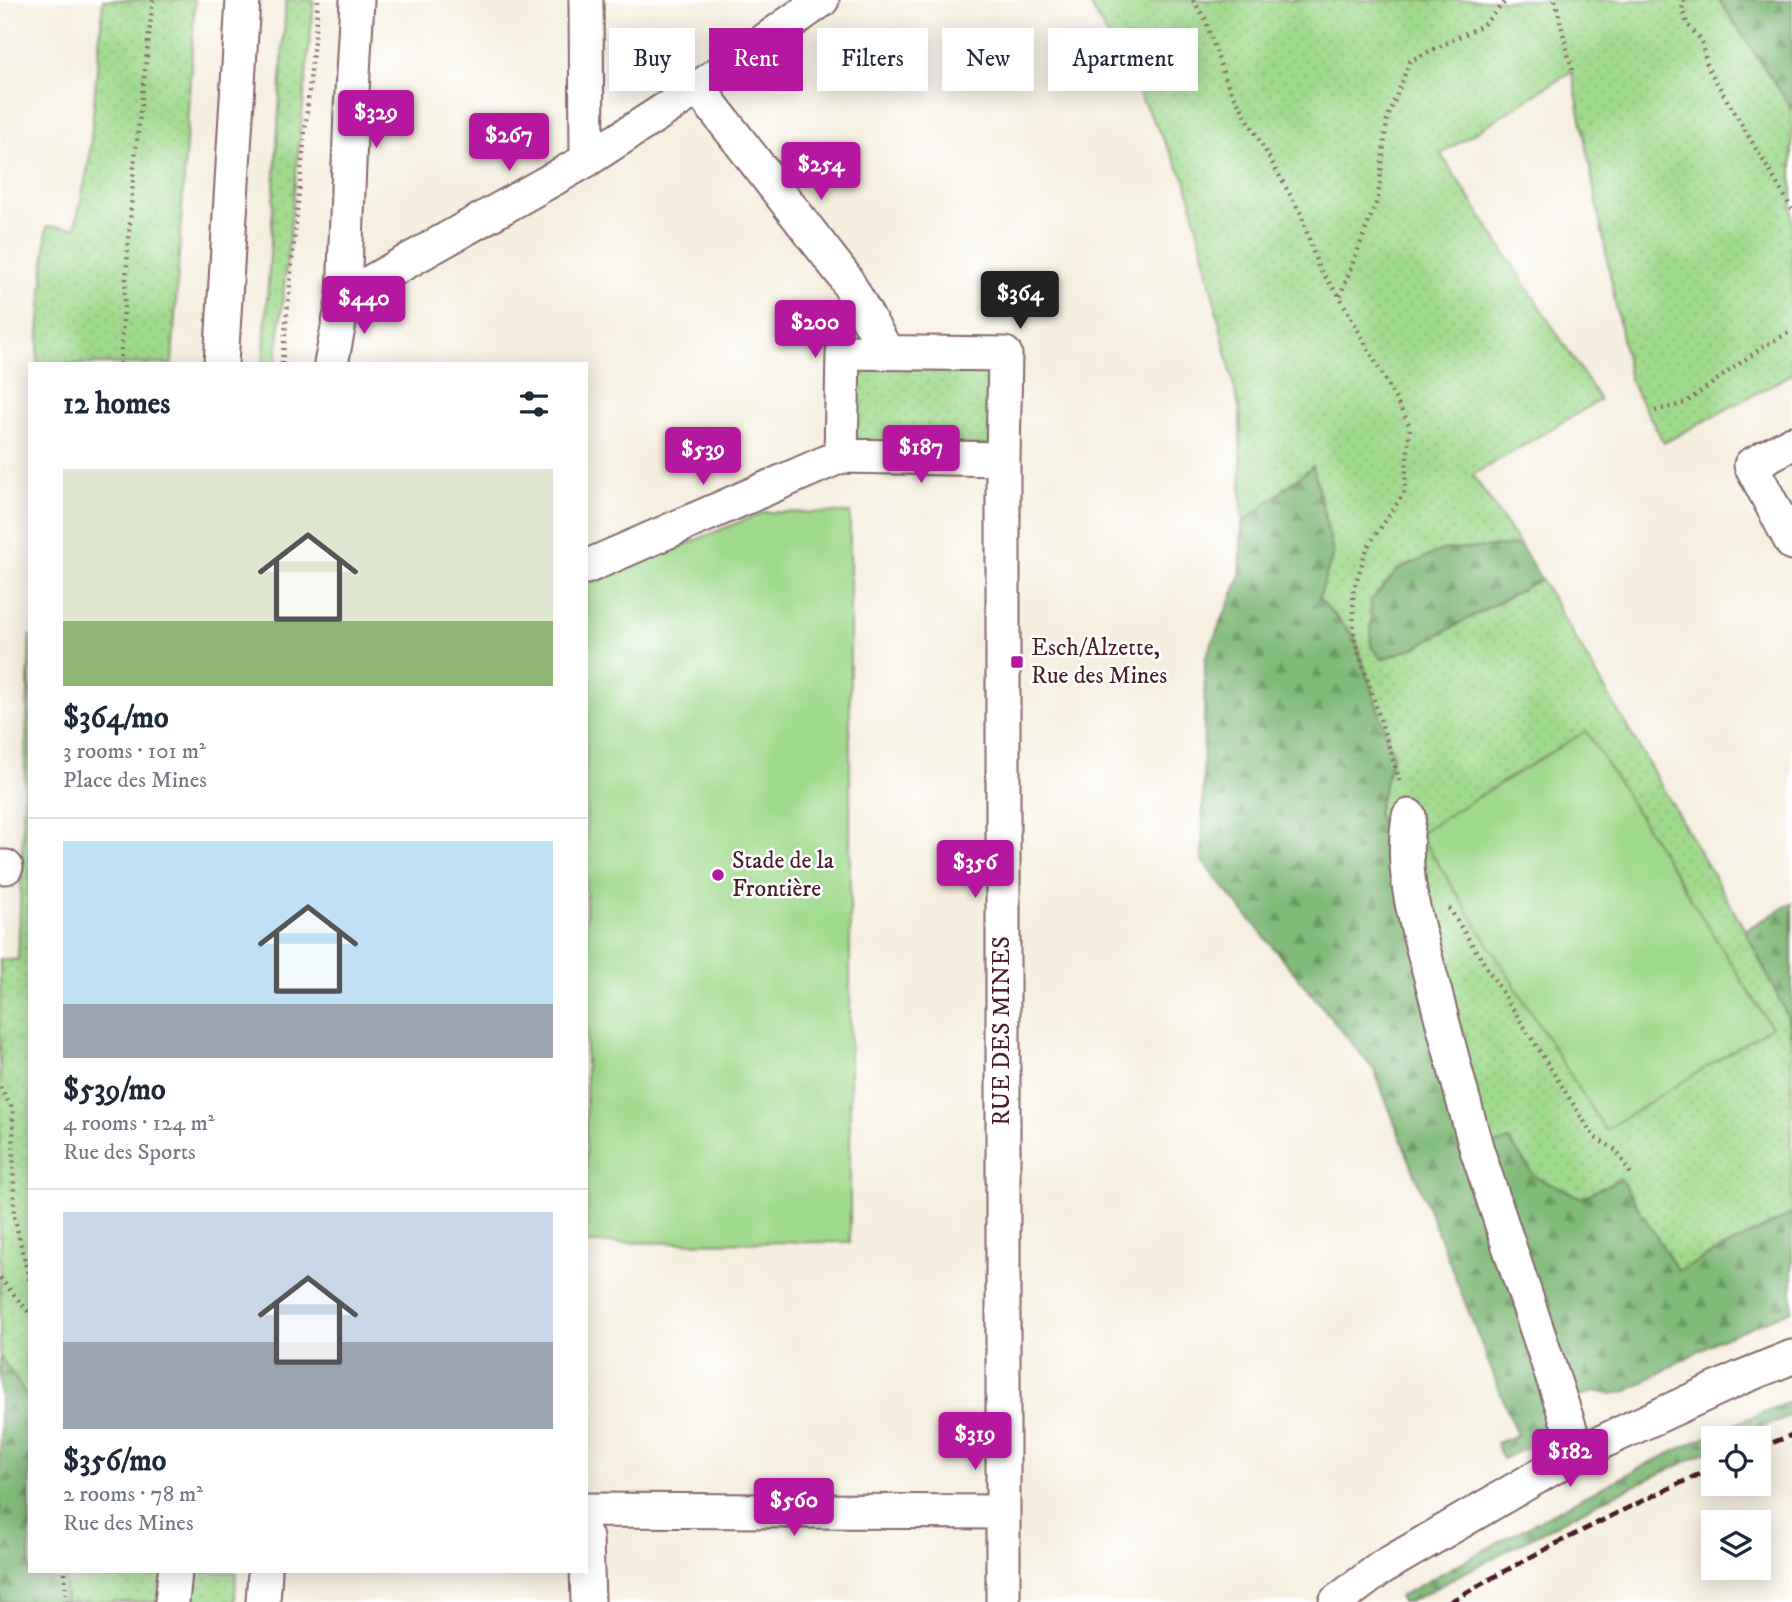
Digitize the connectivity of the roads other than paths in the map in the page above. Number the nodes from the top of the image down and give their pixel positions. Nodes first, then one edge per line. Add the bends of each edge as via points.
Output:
1 (243, 0) edge
2 (357, 0) edge
3 (586, 0) edge
4 (822, 0) edge
5 (698, 88) junction
6 (587, 160) junction
7 (344, 298) junction
8 (887, 352) junction
9 (220, 362) edge
10 (331, 362) edge
11 (1792, 443) edge
12 (841, 456) junction
13 (1003, 459) junction
14 (1792, 543) edge
15 (588, 566) edge
16 (1409, 816) road end
17 (1792, 1357) edge
18 (1578, 1453) junction
19 (588, 1510) edge
20 (1002, 1512) junction
21 (175, 1573) edge
22 (265, 1573) edge
23 (587, 1573) edge
24 (173, 1602) edge
25 (263, 1602) edge
26 (588, 1602) edge
27 (1003, 1602) edge
28 (1336, 1602) edge

1 - 9 street
2 - 7 street
3 - 6 street
4 - 5 street
5 - 6 street
5 - 8 street via 844,276
6 - 7 street
7 - 10 street
8 - 12 street via 843,352
8 - 13 street, RUE DES MINES via 1005,354
11 - 14 street via 1751,465
12 - 13 street
12 - 15 street
13 - 20 street, RUE DES MINES
16 - 18 street via 1405,836 1408,887 1477,1150
17 - 18 street
18 - 28 street via 1381,1568
19 - 20 street
20 - 27 street, RUE DES MINES
21 - 24 street
22 - 25 street
23 - 26 street

